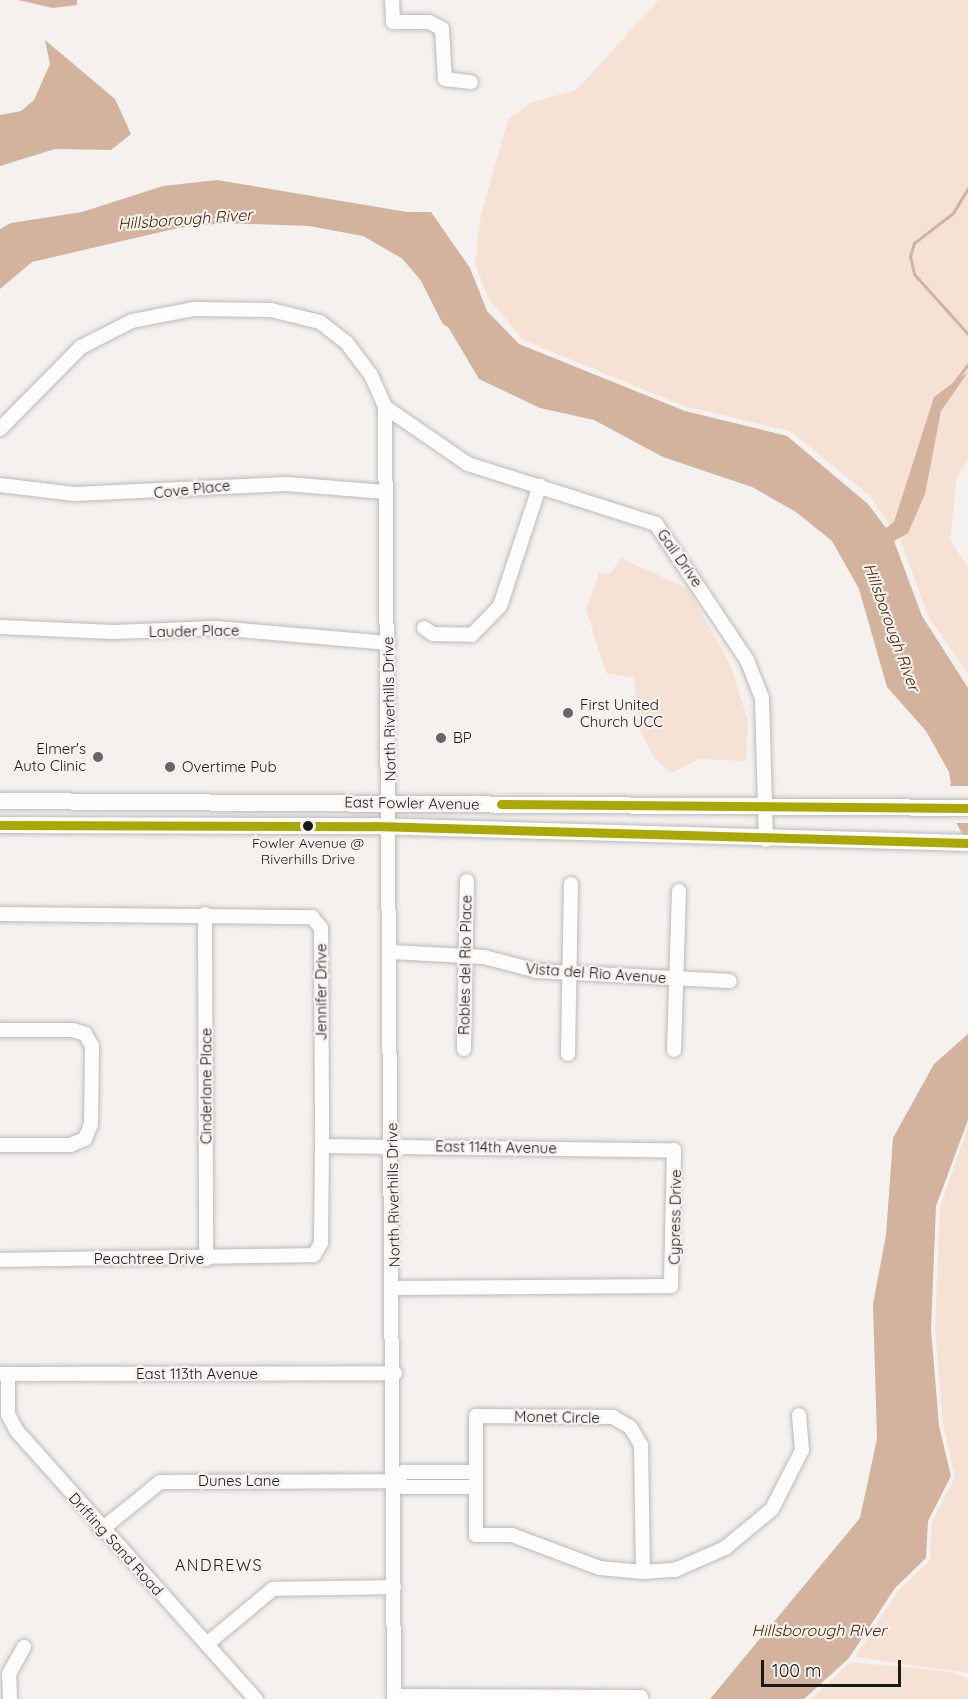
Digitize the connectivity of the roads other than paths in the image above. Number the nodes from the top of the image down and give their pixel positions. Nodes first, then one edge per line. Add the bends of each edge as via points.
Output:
1 (392, 0) edge
2 (471, 82) dead end
3 (385, 407) junction
4 (0, 429) edge
5 (0, 485) edge
6 (540, 485) junction
7 (385, 492) junction
8 (0, 627) edge
9 (424, 628) dead end
10 (388, 644) junction
11 (0, 801) edge
12 (391, 802) junction
13 (765, 808) junction
14 (968, 808) edge
15 (0, 825) edge
16 (390, 826) junction
17 (766, 840) junction
18 (963, 843) edge
19 (466, 881) dead end
20 (571, 884) dead end
21 (679, 891) dead end
22 (0, 914) edge
23 (205, 914) junction
24 (392, 952) junction
25 (465, 954) junction
26 (570, 973) junction
27 (676, 979) junction
28 (730, 981) dead end
29 (0, 1030) edge
30 (464, 1049) dead end
31 (674, 1050) dead end
32 (568, 1054) dead end
33 (0, 1145) edge
34 (322, 1146) junction
35 (392, 1146) junction
36 (671, 1149) joint
37 (206, 1259) junction
38 (298, 1259) joint
39 (0, 1260) edge
40 (395, 1288) junction
41 (395, 1373) junction
42 (4, 1374) edge
43 (799, 1415) dead end
44 (476, 1472) junction
45 (395, 1481) junction
46 (476, 1487) junction
47 (101, 1530) junction
48 (643, 1572) junction
49 (394, 1587) junction
50 (208, 1643) junction
51 (24, 1647) dead end
52 (641, 1697) dead end
53 (394, 1698) edge
54 (9, 1699) edge
55 (256, 1699) edge

1 - 2 street via 393,22 429,22 442,29 445,79
3 - 4 street, North Riverhills Drive via 371,375 345,342 320,322 272,310 193,309 132,321 81,347
3 - 6 street, Gail Drive via 468,464
3 - 7 street, North Riverhills Drive
5 - 7 street, Cove Place via 74,494 151,494 287,484
6 - 9 street via 500,606 472,635 433,634
6 - 13 street, Gail Drive via 635,512 656,524 682,558 747,660 762,698
7 - 10 street, North Riverhills Drive
8 - 10 street, Lauder Place via 114,632 216,628
10 - 12 street, North Riverhills Drive
11 - 12 main road, East Fowler Avenue
12 - 13 main road, East Fowler Avenue
12 - 16 street, North Riverhills Drive
13 - 14 main road, East Fowler Avenue
13 - 17 street, Gail Drive
15 - 16 main road, East Fowler Avenue
16 - 17 main road, East Fowler Avenue
16 - 24 street, North Riverhills Drive
17 - 18 main road, East Fowler Avenue
19 - 25 street, Robles del Rio Place
20 - 26 street
21 - 27 street
22 - 23 street, Jennifer Drive
23 - 34 street, Jennifer Drive via 300,914 321,928
23 - 37 street, Cinderlane Place
24 - 25 street, Vista del Rio Avenue
24 - 35 street, North Riverhills Drive
25 - 26 street, Vista del Rio Avenue
25 - 30 street, Robles del Rio Place
26 - 27 street, Vista del Rio Avenue
26 - 32 street
27 - 28 street, Vista del Rio Avenue
27 - 31 street
29 - 33 street via 73,1030 85,1034 92,1046 91,1124 85,1139 70,1145
34 - 35 street, East 114th Avenue
34 - 38 street, Jennifer Drive via 321,1243 314,1256
35 - 36 street, East 114th Avenue
35 - 40 street, North Riverhills Drive
36 - 40 street, Cypress Drive via 675,1158 671,1286
37 - 38 street, Peachtree Drive
37 - 39 street, Peachtree Drive
40 - 41 street, North Riverhills Drive
41 - 42 street, East 113th Avenue
41 - 45 street, North Riverhills Drive
42 - 47 street, Drifting Sand Road via 10,1421
43 - 48 street via 802,1450 772,1509 725,1548 675,1570
44 - 45 street, Dunes Lane via 404,1472
44 - 46 street, Monet Circle
44 - 48 street, Monet Circle via 476,1416 613,1417 630,1427 641,1445
45 - 46 street, Dunes Lane via 404,1487
45 - 47 street, Dunes Lane via 160,1482
45 - 49 street, North Riverhills Drive
46 - 48 street, Monet Circle via 476,1535 512,1535 600,1568
47 - 50 street, Drifting Sand Road
49 - 50 street via 273,1589
49 - 53 street, North Riverhills Drive
50 - 55 street, Drifting Sand Road
51 - 54 street via 9,1674
52 - 53 street

